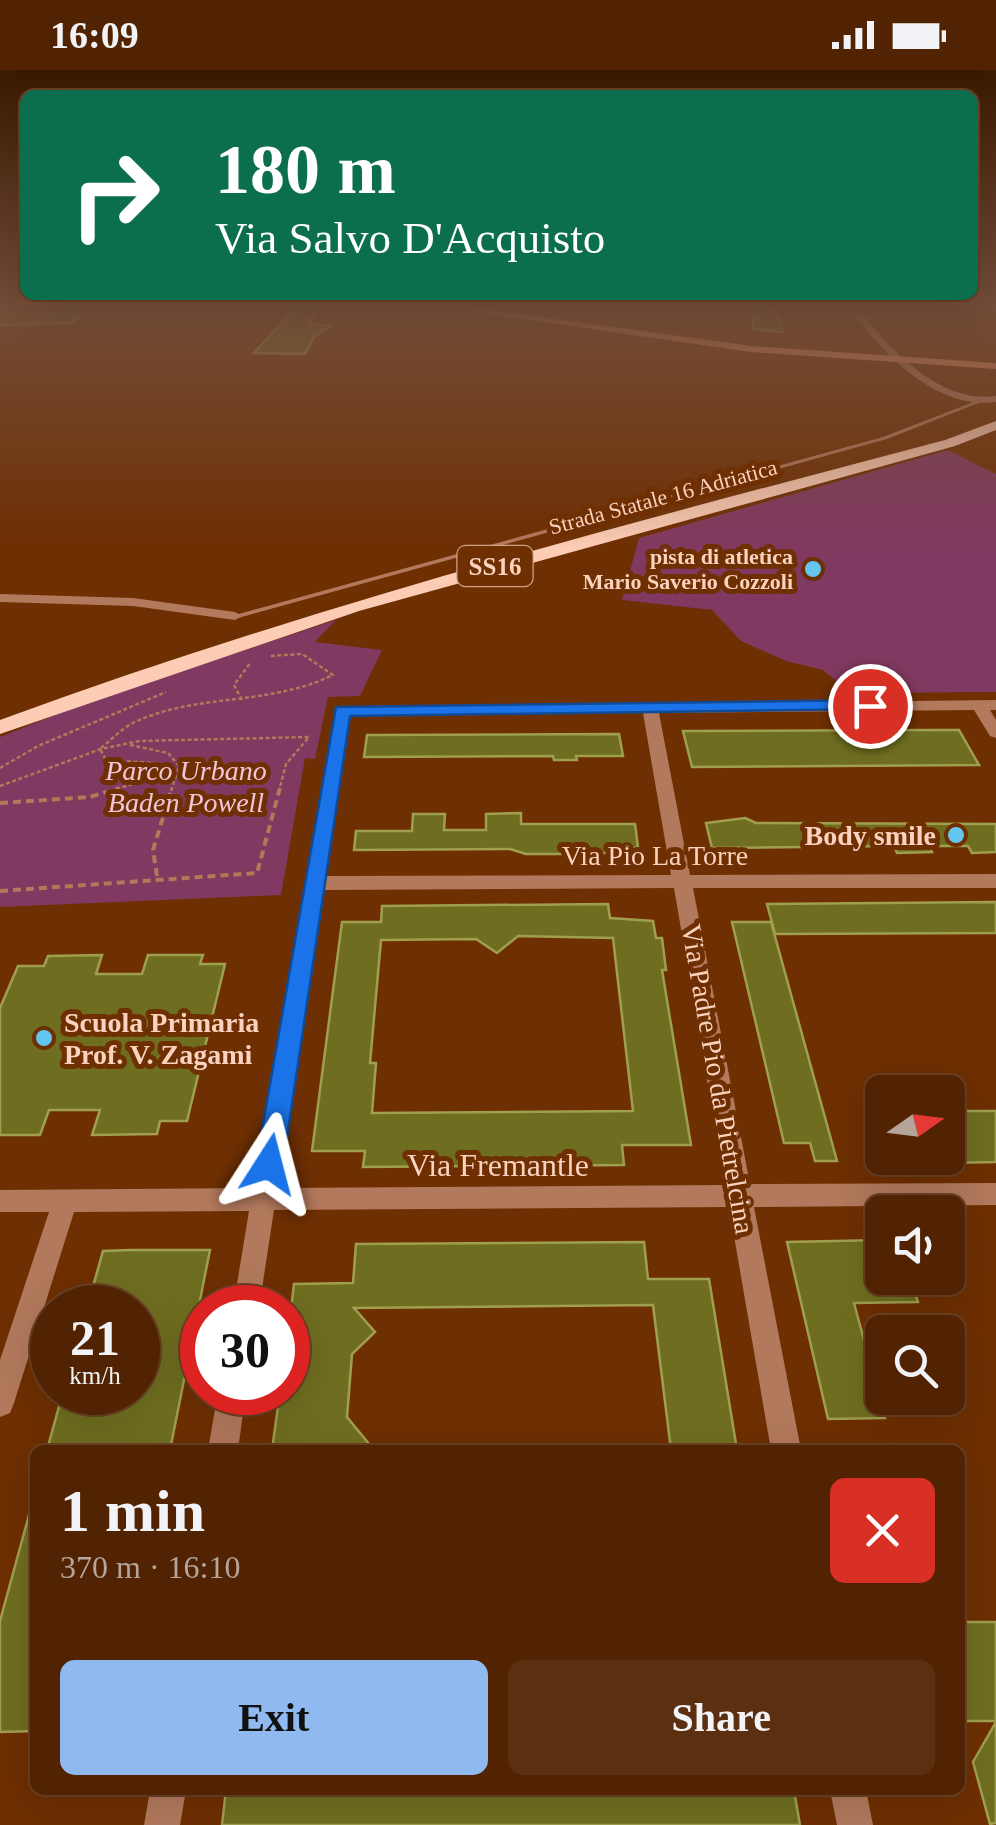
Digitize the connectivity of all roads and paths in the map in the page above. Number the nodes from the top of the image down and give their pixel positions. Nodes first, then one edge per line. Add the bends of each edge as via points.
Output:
1 (934, 385) edge
2 (996, 399) edge
3 (978, 402) junction
4 (996, 416) edge
5 (996, 424) edge
6 (0, 598) edge
7 (235, 616) joint
8 (256, 657) junction
9 (244, 662) dead end
10 (166, 692) dead end
11 (242, 700) junction
12 (988, 705) edge
13 (650, 707) junction
14 (0, 713) edge
15 (0, 727) edge
16 (996, 734) edge
17 (120, 744) junction
18 (100, 749) junction
19 (0, 768) edge
20 (0, 786) edge
21 (0, 803) edge
22 (157, 876) junction
23 (682, 882) junction
24 (996, 882) edge
25 (314, 883) junction
26 (0, 891) edge
27 (996, 1194) edge
28 (740, 1196) junction
29 (264, 1200) junction
30 (0, 1201) edge
31 (65, 1201) junction
32 (250, 1285) edge
33 (0, 1403) edge
34 (228, 1415) edge
35 (224, 1445) edge
36 (785, 1445) edge
37 (167, 1795) edge
38 (849, 1795) edge
39 (162, 1825) edge
40 (854, 1825) edge

1 - 3 street
2 - 3 street
3 - 7 lane via 885,438
4 - 14 highway, Strada Statale 16 Adriatica / SS16 via 935,439 323,602
5 - 15 highway, Strada Statale 16 Adriatica / SS16 via 333,611
6 - 7 street via 133,602
8 - 9 path
8 - 11 path via 234,685
8 - 11 path via 302,654 334,674 308,690
10 - 19 path
11 - 18 path via 136,721
12 - 13 street
12 - 16 street
13 - 23 street, Via Padre Pio da Pietrelcina
13 - 25 street via 342,711
17 - 18 path
17 - 22 path via 168,753 179,766 154,850
17 - 22 path via 309,737 286,764 257,873
18 - 20 path
18 - 21 path via 106,760 156,764 152,778 90,797
22 - 26 path
23 - 24 street, Via Pio La Torre
23 - 25 street, Via Pio La Torre
23 - 28 street, Via Padre Pio da Pietrelcina
25 - 29 street
27 - 28 street, Via Fremantle
28 - 29 street, Via Fremantle
28 - 36 street, Via Padre Pio da Pietrelcina
29 - 31 street, Via Fremantle
29 - 32 street
30 - 31 street, Via Fremantle
31 - 33 street
34 - 35 street
37 - 39 street
38 - 40 street

